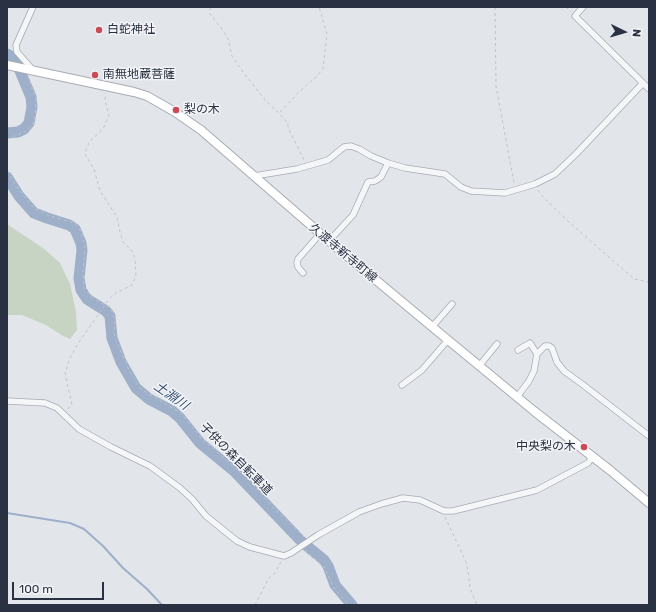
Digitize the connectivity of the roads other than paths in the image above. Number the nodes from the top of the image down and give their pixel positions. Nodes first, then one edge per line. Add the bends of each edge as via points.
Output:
1 (34, 7) edge
2 (583, 7) edge
3 (20, 67) edge
4 (643, 82) junction
5 (649, 89) edge
6 (388, 163) junction
7 (254, 176) junction
8 (320, 234) junction
9 (329, 241) junction
10 (303, 274) dead end
11 (452, 304) dead end
12 (432, 328) junction
13 (448, 340) junction
14 (497, 344) dead end
15 (518, 350) dead end
16 (537, 354) junction
17 (479, 366) junction
18 (402, 385) dead end
19 (517, 397) junction
20 (7, 402) edge
21 (649, 436) edge
22 (592, 457) junction
23 (649, 503) edge

1 - 3 street via 16,45
2 - 4 street via 575,16
3 - 7 main road, 久渡寺新寺町線 via 140,94 175,112 201,130
4 - 5 street
4 - 6 street via 555,174 535,184 505,193 471,191 461,187 445,174
6 - 7 street via 350,146 328,160 298,169
6 - 9 street via 381,177 368,182 353,215
7 - 8 main road, 久渡寺新寺町線
8 - 9 main road, 久渡寺新寺町線
8 - 10 street via 298,258 298,267
9 - 12 main road, 久渡寺新寺町線
11 - 12 street
12 - 13 main road, 久渡寺新寺町線
13 - 17 main road, 久渡寺新寺町線
13 - 18 street via 422,370
14 - 17 street
15 - 16 street via 530,343
16 - 19 street via 534,371
16 - 21 street via 545,346 552,348 557,362 564,371
17 - 19 main road, 久渡寺新寺町線
19 - 22 main road, 久渡寺新寺町線
20 - 22 street via 45,403 57,408 79,429 150,466 180,488 206,516 238,541 284,556 359,512 403,498 420,500 444,511 453,511 537,490 588,463
22 - 23 main road, 久渡寺新寺町線

